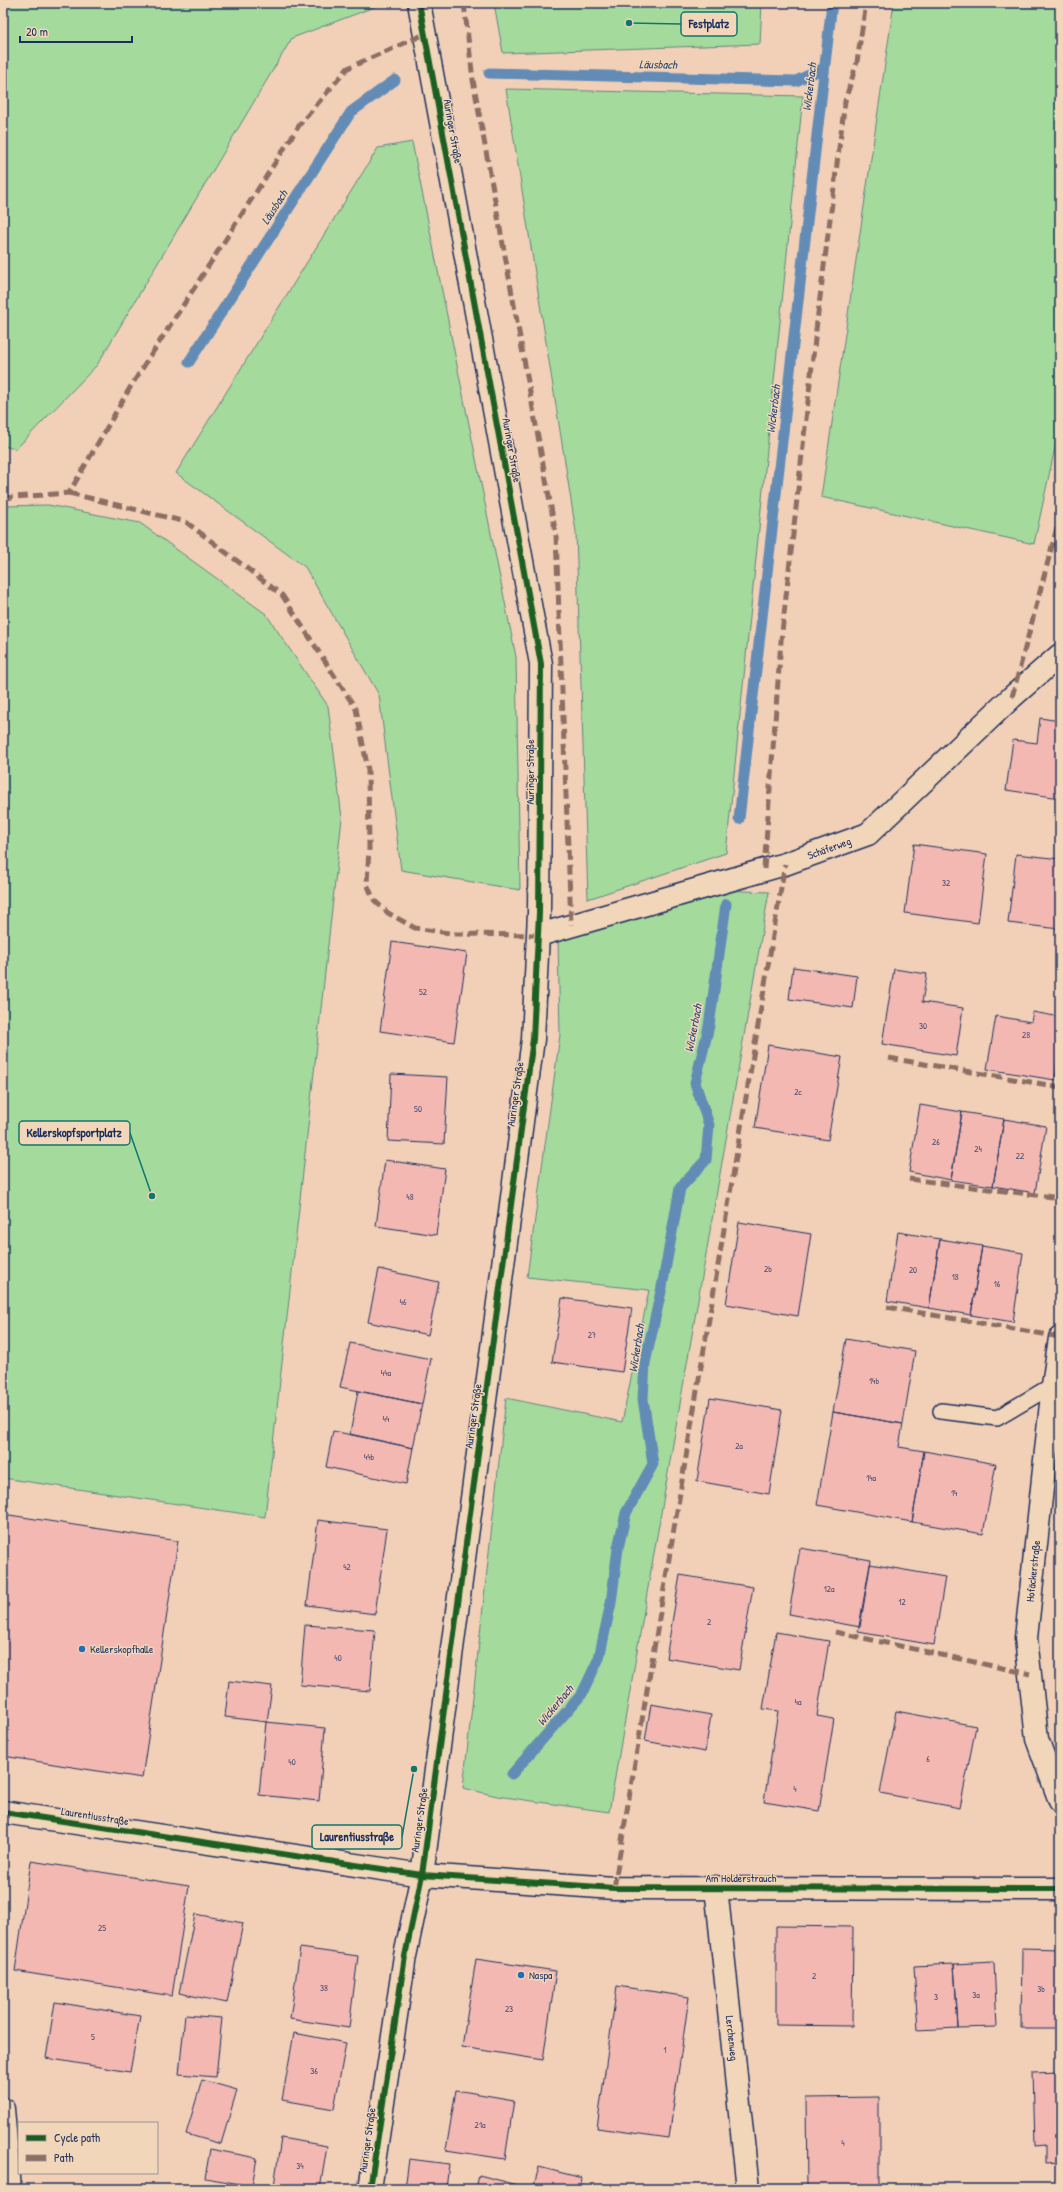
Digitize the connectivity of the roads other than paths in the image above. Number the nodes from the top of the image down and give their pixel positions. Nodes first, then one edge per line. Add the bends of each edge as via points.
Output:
1 (419, 3) edge
2 (1060, 655) edge
3 (539, 935) junction
4 (1060, 1338) edge
5 (1053, 1385) junction
6 (941, 1411) dead end
7 (1052, 1470) edge
8 (1060, 1801) edge
9 (3, 1812) edge
10 (422, 1875) junction
11 (716, 1887) junction
12 (1060, 1889) edge
13 (3, 2109) edge
14 (10, 2189) edge
15 (370, 2189) edge
16 (748, 2189) edge

1 - 3 street, Auringer Straße via 541,664
2 - 3 street, Schäferweg via 1012,697 868,834 785,864
3 - 10 street, Auringer Straße via 533,1039
4 - 5 street, Hofäckerstraße
5 - 6 lane via 997,1418
5 - 7 street, Hofäckerstraße
7 - 8 street, Hofäckerstraße via 1026,1638 1037,1739
9 - 10 street, Laurentiusstraße
10 - 11 street, Am Holderstrauch via 614,1888
10 - 15 street, Auringer Straße via 405,1956
11 - 12 street, Am Holderstrauch
11 - 16 street, Lerchenweg
13 - 14 street

